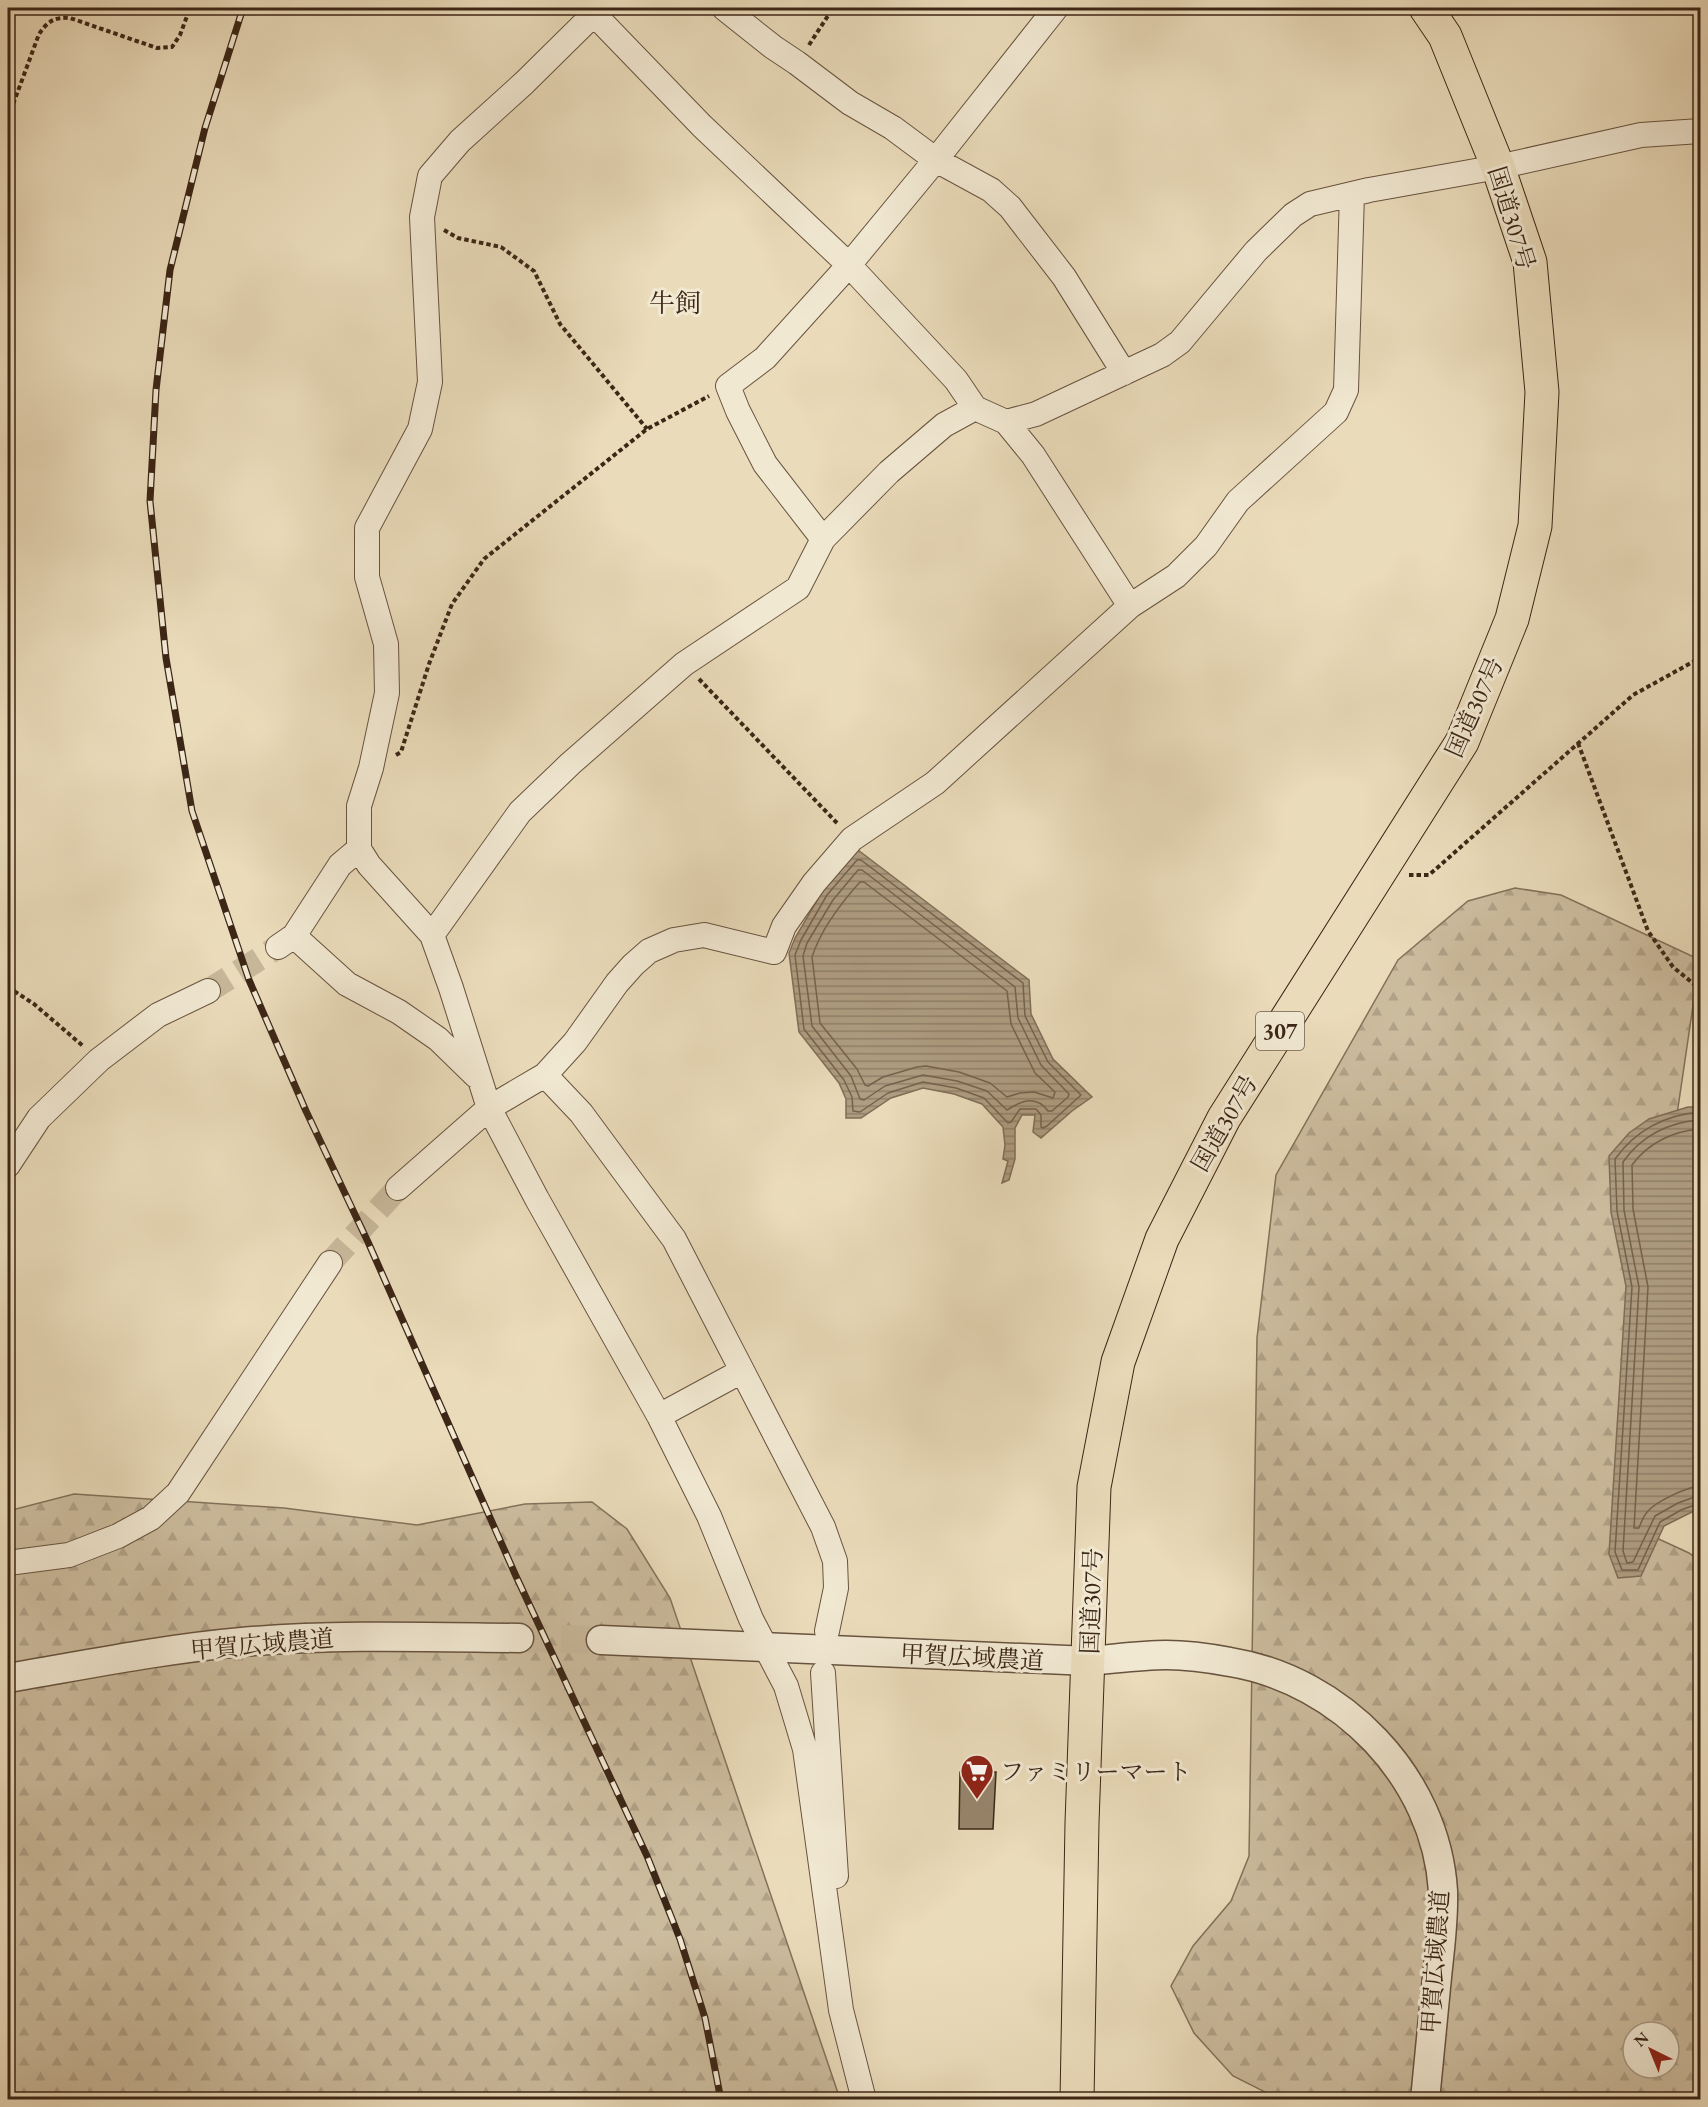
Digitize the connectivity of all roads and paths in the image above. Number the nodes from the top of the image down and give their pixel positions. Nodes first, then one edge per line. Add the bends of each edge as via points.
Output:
1 (190, 8) edge
2 (724, 8) edge
3 (833, 8) edge
4 (1056, 8) edge
5 (1426, 8) edge
6 (594, 9) edge
7 (797, 63) junction
8 (8, 118) edge
9 (1701, 131) edge
10 (936, 160) junction
11 (1498, 167) junction
12 (1352, 194) junction
13 (422, 217) junction
14 (849, 265) junction
15 (1124, 373) junction
16 (728, 386) junction
17 (975, 408) junction
18 (1006, 422) junction
19 (647, 429) junction
20 (823, 539) junction
21 (1130, 606) junction
22 (1701, 658) edge
23 (684, 664) junction
24 (1578, 743) junction
25 (371, 768) junction
26 (852, 839) junction
27 (359, 849) junction
28 (1378, 876) junction
29 (432, 935) junction
30 (8, 987) edge
31 (1701, 989) edge
32 (208, 991) tunnel mouth
33 (99, 1060) junction
34 (545, 1074) junction
35 (480, 1080) junction
36 (489, 1108) junction
37 (8, 1165) edge
38 (398, 1188) tunnel mouth
39 (330, 1263) tunnel mouth
40 (742, 1371) junction
41 (659, 1416) junction
42 (8, 1563) edge
43 (827, 1631) dead end
44 (519, 1638) tunnel mouth
45 (601, 1640) tunnel mouth
46 (766, 1647) junction
47 (1089, 1662) junction
48 (823, 1673) dead end
49 (8, 1678) edge
50 (824, 1891) junction
51 (864, 2100) edge
52 (1077, 2100) edge
53 (1425, 2100) edge

1 - 8 path via 172,47 157,48 70,18 57,17 47,22
2 - 7 street
3 - 7 path
4 - 10 street
5 - 11 highway, 国道307号 / 307 via 1445,36
6 - 13 street via 524,83 460,141 430,176
6 - 14 street via 702,126
7 - 10 street
9 - 11 street via 1641,135
10 - 14 street
10 - 15 street via 991,190 1010,207 1064,276
11 - 12 street
11 - 28 highway, 国道307号 / 307 via 1530,262 1542,392 1535,526 1512,619 1462,742
12 - 15 street via 1310,204 1293,215 1256,251 1180,342
12 - 21 street via 1346,390 1336,411 1238,501 1206,546 1176,576
13 - 19 path via 458,238 501,247 534,271 560,324
13 - 25 street via 430,382 420,429 367,528 366,577 386,644 387,674 387,693
14 - 16 street via 765,358
14 - 17 street via 956,380
15 - 18 street via 1036,414
16 - 19 path
16 - 20 street via 765,464
17 - 18 street
17 - 20 street via 944,425 889,472
18 - 21 street via 1033,455
19 - 25 path via 484,559 452,604 401,752
20 - 23 street via 798,588
21 - 26 street via 935,783
22 - 24 path via 1633,695
23 - 26 path
23 - 29 street via 520,812
24 - 28 path via 1429,874
24 - 31 path via 1648,931 1673,967
25 - 27 street via 359,806
26 - 34 street via 784,926 774,952 704,935 674,940 649,951 616,983 575,1042
27 - 29 street
27 - 35 street via 340,865 286,941 347,984 399,1012 438,1040
28 - 47 highway, 国道307号 / 307 via 1224,1118 1162,1239 1118,1362 1094,1487
29 - 35 street
30 - 33 path via 34,1004
32 - 33 street via 158,1015
33 - 37 street via 39,1118
34 - 36 street
34 - 40 street via 580,1113 674,1239
35 - 36 street
36 - 38 street
36 - 41 street
39 - 42 street via 178,1493 151,1518 118,1536 69,1555
40 - 41 street
40 - 43 street via 823,1527 835,1561 836,1588
41 - 46 street via 709,1516
44 - 49 street, 甲賀広域農道 via 367,1636 242,1642
45 - 46 street, 甲賀広域農道
46 - 47 street, 甲賀広域農道
46 - 50 street via 786,1686 805,1749
47 - 52 highway, 国道307号 / 307
47 - 53 street, 甲賀広域農道 via 1167,1655 1232,1662 1268,1672 1327,1699 1352,1717 1390,1756 1424,1813 1443,1889
48 - 50 street via 836,1878
50 - 51 street via 841,2010

